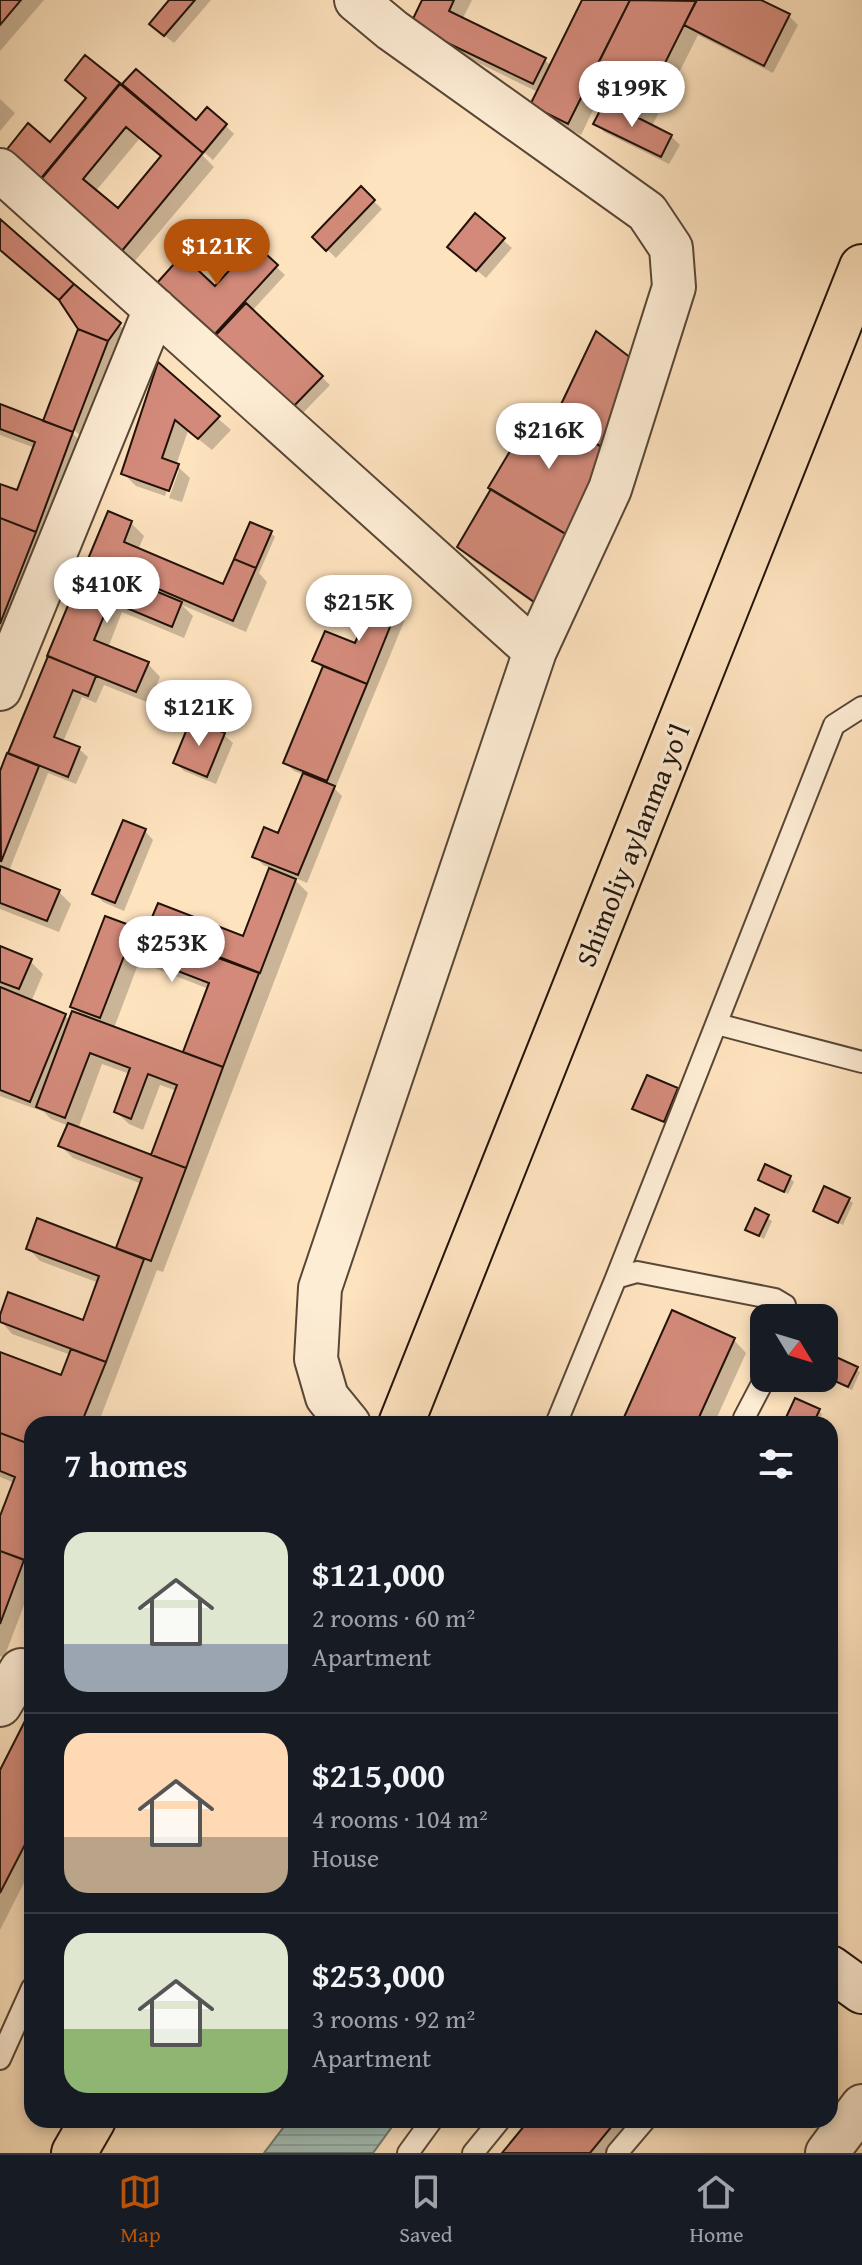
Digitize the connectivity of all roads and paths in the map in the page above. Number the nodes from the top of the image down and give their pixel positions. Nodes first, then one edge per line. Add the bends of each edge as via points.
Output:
1 (356, 0) edge
2 (0, 170) edge
3 (862, 267) edge
4 (155, 309) junction
5 (535, 651) junction
6 (0, 689) edge
7 (862, 707) edge
8 (717, 1024) junction
9 (862, 1062) edge
10 (616, 1278) junction
11 (783, 1304) edge
12 (758, 1392) edge
13 (342, 1416) edge
14 (404, 1416) edge
15 (559, 1416) edge
16 (745, 1416) edge
17 (24, 2006) edge
18 (0, 2059) edge
19 (862, 2106) edge
20 (88, 2128) edge
21 (426, 2128) edge
22 (493, 2128) edge
23 (638, 2128) edge
24 (74, 2153) edge
25 (408, 2153) edge
26 (473, 2153) edge
27 (617, 2153) edge
28 (827, 2153) edge

1 - 5 street via 647,212 671,248 674,287 610,489
2 - 4 street
3 - 14 main road, Shimoliy aylanma yoʻl
4 - 5 street
4 - 6 street
5 - 13 street via 320,1288 316,1359 327,1397
7 - 8 lane via 834,725
8 - 9 lane
8 - 10 lane
10 - 11 lane via 637,1272
10 - 15 lane
12 - 16 lane
17 - 18 lane
19 - 28 street
20 - 24 main road
21 - 25 lane
22 - 26 lane
23 - 27 lane

